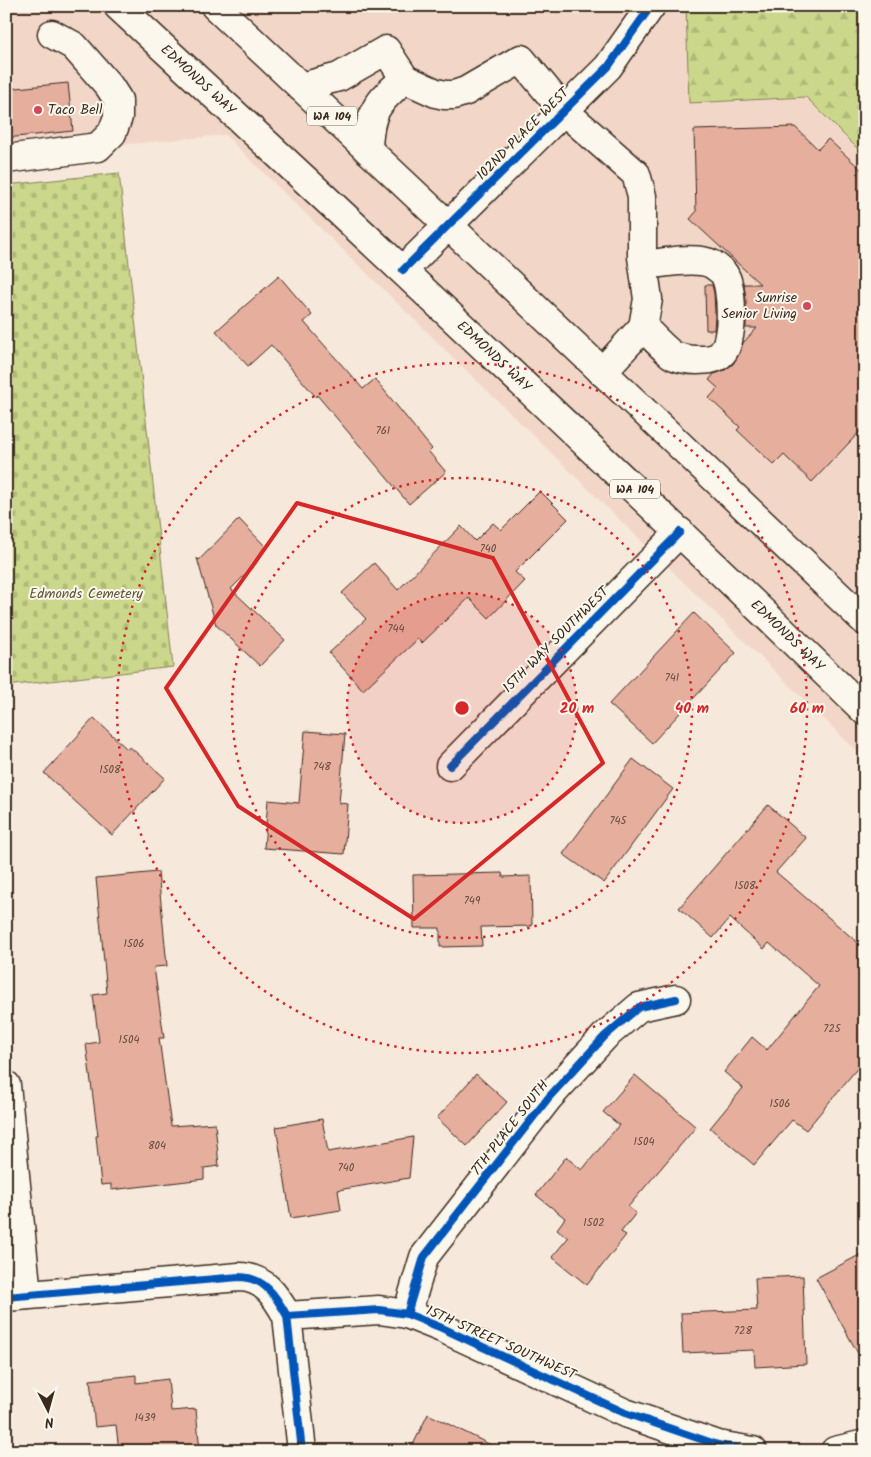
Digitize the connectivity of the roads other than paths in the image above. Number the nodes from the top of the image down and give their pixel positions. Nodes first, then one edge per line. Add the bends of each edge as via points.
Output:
1 (118, 6) edge
2 (215, 6) edge
3 (651, 6) edge
4 (52, 34) dead end
5 (405, 79) junction
6 (300, 87) junction
7 (564, 111) junction
8 (368, 150) junction
9 (6, 159) edge
10 (449, 226) junction
11 (644, 265) junction
12 (403, 270) junction
13 (643, 327) junction
14 (602, 372) junction
15 (680, 532) junction
16 (865, 621) edge
17 (865, 711) edge
18 (450, 766) dead end
19 (676, 999) dead end
20 (6, 1085) edge
21 (16, 1296) edge
22 (407, 1314) junction
23 (287, 1316) junction
24 (865, 1444) edge
25 (717, 1448) edge
26 (302, 1451) edge
27 (753, 1451) edge
28 (835, 1451) edge

1 - 12 street, EDMONDS WAY / WA 104
2 - 6 street, WA 104
3 - 7 street, 102ND PLACE WEST via 608,67
4 - 9 street via 74,46 109,86 118,100 118,117 112,133 98,147
5 - 6 street via 386,50 339,77
5 - 7 street via 436,93 454,95 521,59
5 - 8 street via 373,113
6 - 8 street, WA 104
7 - 10 street, 102ND PLACE WEST
7 - 11 street via 636,174 642,196
8 - 10 street, WA 104
10 - 12 street, 102ND PLACE WEST
10 - 14 street, WA 104
11 - 13 street via 648,299
11 - 13 street via 677,261 712,264 724,274 730,296 731,325 722,353 710,360 672,355
12 - 15 street, EDMONDS WAY / WA 104
13 - 14 street
14 - 16 street, WA 104
15 - 17 street, EDMONDS WAY / WA 104
15 - 18 street, 15TH WAY SOUTHWEST
19 - 22 street, 7TH PLACE SOUTH via 639,1007 605,1036 549,1097 424,1257
20 - 21 street
21 - 23 street via 246,1277 261,1282 277,1298
22 - 23 street, 15TH STREET SOUTHWEST via 379,1310
22 - 25 street, 15TH STREET SOUTHWEST via 625,1413
23 - 26 street
24 - 28 street
25 - 27 street, 15TH STREET SOUTHWEST

